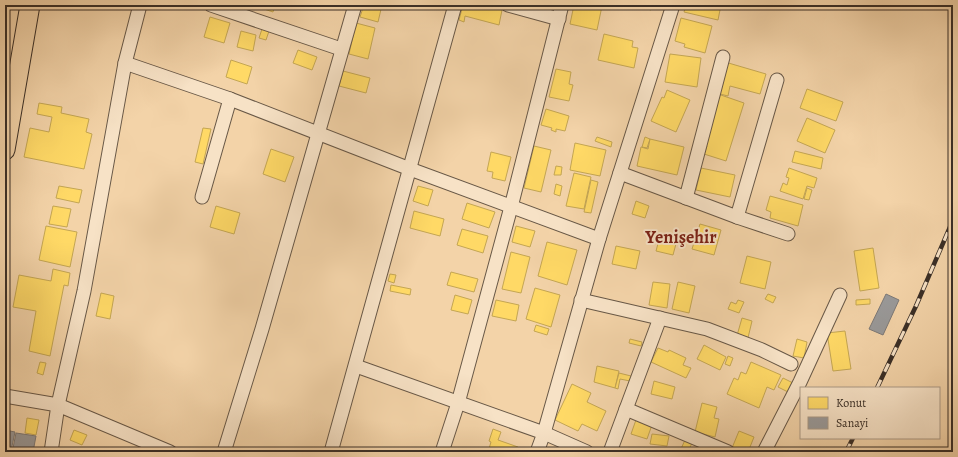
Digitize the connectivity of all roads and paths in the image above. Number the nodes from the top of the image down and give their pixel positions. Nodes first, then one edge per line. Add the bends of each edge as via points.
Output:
1 (30, 5) edge
2 (139, 5) edge
3 (211, 5) edge
4 (456, 5) edge
5 (508, 5) edge
6 (562, 5) edge
7 (673, 5) edge
8 (353, 6) edge
9 (559, 19) junction
10 (341, 49) junction
11 (723, 57) dead end
12 (125, 63) junction
13 (777, 80) dead end
14 (230, 99) junction
15 (317, 133) junction
16 (5, 150) edge
17 (410, 169) junction
18 (620, 173) junction
19 (202, 197) dead end
20 (686, 198) junction
21 (510, 207) junction
22 (737, 217) junction
23 (788, 234) dead end
24 (599, 239) junction
25 (840, 295) dead end
26 (581, 300) junction
27 (660, 318) junction
28 (791, 364) dead end
29 (356, 366) junction
30 (5, 396) edge
31 (458, 403) junction
32 (58, 405) junction
33 (626, 409) junction
34 (544, 434) junction
35 (51, 452) edge
36 (170, 452) edge
37 (224, 452) edge
38 (331, 452) edge
39 (442, 452) edge
40 (538, 452) edge
41 (587, 452) edge
42 (610, 452) edge
43 (728, 452) edge
44 (764, 452) edge

1 - 16 highway
2 - 12 street
3 - 10 street
4 - 17 street
5 - 9 street
6 - 9 street
7 - 18 street
8 - 10 street
9 - 21 street
10 - 15 street
11 - 20 street
12 - 14 street
12 - 32 street via 84,291
13 - 22 street
14 - 15 street
14 - 19 street
15 - 17 street
15 - 37 street
17 - 21 street
17 - 29 street
18 - 20 street
18 - 24 street
20 - 22 street
21 - 24 street
21 - 31 street
22 - 23 street
24 - 26 street
25 - 44 street
26 - 27 street
26 - 34 street
27 - 28 street via 707,329
27 - 33 street
29 - 31 street
29 - 38 street
30 - 32 street
31 - 34 street
31 - 39 street
32 - 35 street
32 - 36 street
33 - 42 street
33 - 43 street
34 - 40 street
34 - 41 street

